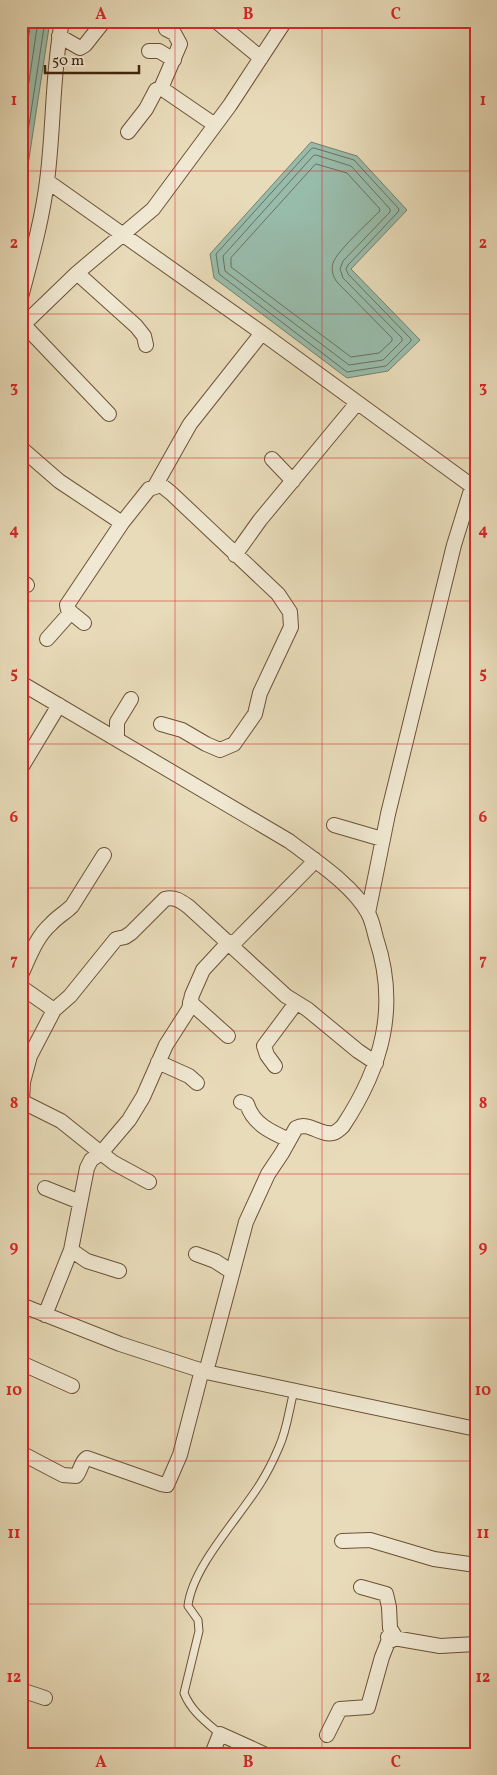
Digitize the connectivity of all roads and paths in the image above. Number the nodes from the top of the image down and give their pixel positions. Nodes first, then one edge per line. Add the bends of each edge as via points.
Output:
1 (62, 21) edge
2 (104, 21) edge
3 (214, 21) edge
4 (285, 21) edge
5 (208, 22) edge
6 (166, 29) dead end
7 (59, 36) junction
8 (149, 52) dead end
9 (261, 58) junction
10 (174, 60) junction
11 (161, 88) junction
12 (215, 125) junction
13 (128, 132) dead end
14 (47, 180) junction
15 (123, 234) junction
16 (77, 272) junction
17 (21, 297) edge
18 (22, 326) edge
19 (262, 333) junction
20 (146, 345) dead end
21 (357, 403) junction
22 (109, 414) dead end
23 (21, 448) edge
24 (272, 459) dead end
25 (293, 481) junction
26 (155, 486) junction
27 (474, 488) edge
28 (122, 524) junction
29 (235, 555) junction
30 (70, 612) junction
31 (84, 623) dead end
32 (47, 639) dead end
33 (21, 683) edge
34 (131, 699) dead end
35 (59, 705) junction
36 (161, 724) dead end
37 (117, 739) junction
38 (21, 768) edge
39 (334, 825) dead end
40 (382, 839) junction
41 (104, 855) dead end
42 (314, 860) junction
43 (368, 913) junction
44 (228, 944) junction
45 (21, 976) edge
46 (21, 987) edge
47 (190, 1002) junction
48 (296, 1003) junction
49 (54, 1010) junction
50 (228, 1036) dead end
51 (25, 1058) edge
52 (158, 1062) junction
53 (376, 1063) junction
54 (275, 1066) dead end
55 (197, 1083) dead end
56 (22, 1101) edge
57 (241, 1102) dead end
58 (289, 1140) junction
59 (101, 1153) junction
60 (149, 1182) dead end
61 (45, 1188) dead end
62 (80, 1202) junction
63 (70, 1250) junction
64 (196, 1254) dead end
65 (119, 1271) dead end
66 (232, 1272) junction
67 (21, 1305) edge
68 (45, 1315) junction
69 (21, 1363) edge
70 (204, 1371) junction
71 (72, 1386) dead end
72 (294, 1391) junction
73 (476, 1429) edge
74 (21, 1453) edge
75 (342, 1541) dead end
76 (476, 1565) edge
77 (361, 1587) dead end
78 (392, 1638) junction
79 (476, 1644) edge
80 (21, 1690) edge
81 (45, 1698) dead end
82 (220, 1734) junction
83 (327, 1735) dead end
84 (212, 1754) edge
85 (264, 1754) edge

1 - 7 street
2 - 7 street via 80,48
3 - 5 street
3 - 9 street
4 - 9 street
6 - 10 street via 174,33 180,44
7 - 14 street
8 - 10 street via 159,51
9 - 12 street
10 - 11 street
11 - 12 street
11 - 13 street via 156,90
12 - 15 street via 153,209
14 - 15 street
14 - 17 street via 40,226
15 - 16 street
15 - 19 street
16 - 18 street
16 - 20 street via 136,326
18 - 22 street
19 - 21 street
19 - 26 street via 190,424
21 - 25 street
21 - 27 street
23 - 28 street via 59,481
24 - 25 street
25 - 29 street
26 - 28 street via 149,489
26 - 29 street via 171,493
27 - 40 street via 454,545
28 - 30 street via 67,605
29 - 36 street via 278,594 290,612 291,627 260,693 255,714 234,744 220,750 182,730
30 - 31 street
30 - 32 street
33 - 35 street
34 - 37 street via 117,722
35 - 37 street
35 - 38 street
37 - 42 street
39 - 40 street
40 - 43 street
41 - 45 street via 72,906 43,933
42 - 43 street via 346,887
42 - 44 street via 236,941
43 - 53 street via 382,953 387,980 387,1019
44 - 47 street via 203,970
44 - 48 street
44 - 49 street via 184,903 168,898 125,938 116,939 70,996
46 - 49 street
47 - 50 street
47 - 52 street
48 - 53 street
48 - 54 street via 264,1046
49 - 51 street
51 - 56 street
52 - 55 street
52 - 59 street via 134,1113
53 - 58 street via 344,1126 329,1134 299,1126
56 - 59 street via 61,1121
57 - 58 street via 247,1104 256,1121
58 - 66 street via 254,1200
59 - 60 street
59 - 62 street via 86,1168
61 - 62 street
62 - 63 street
63 - 65 street via 87,1261
63 - 68 street
64 - 66 street
66 - 70 street
67 - 68 street
68 - 70 street
69 - 71 street
70 - 72 street
70 - 74 street via 180,1455 167,1485 88,1458 76,1476 66,1476
72 - 73 street
72 - 82 lane via 280,1446 260,1484 214,1548 190,1592 188,1606 198,1620 199,1631 184,1694 195,1712
75 - 76 street via 370,1540 434,1559
77 - 78 street via 386,1594
78 - 79 street via 440,1646
78 - 83 street via 382,1657 368,1707 340,1709
80 - 81 street
82 - 84 street
82 - 85 street

